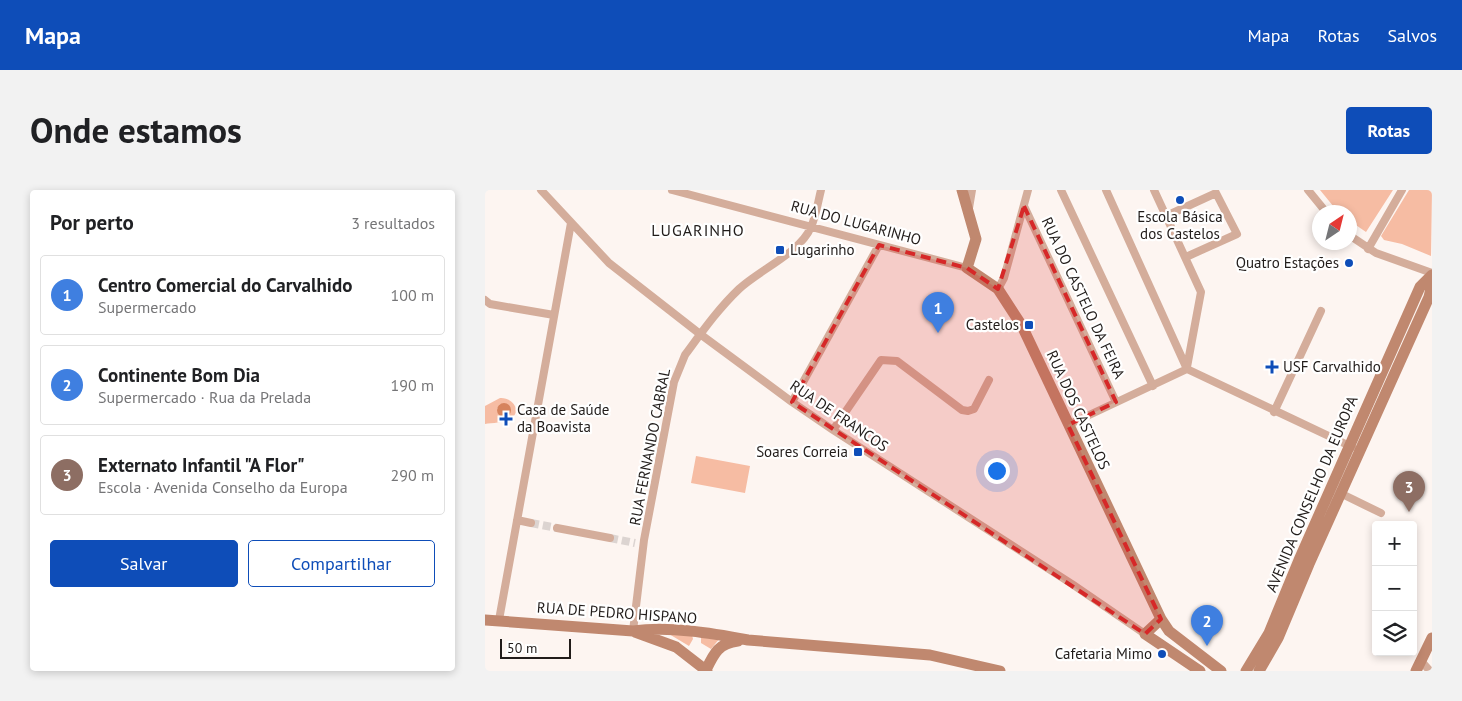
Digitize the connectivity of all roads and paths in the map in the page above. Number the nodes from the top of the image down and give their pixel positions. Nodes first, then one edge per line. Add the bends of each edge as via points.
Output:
1 (541, 190) edge
2 (673, 190) edge
3 (821, 190) edge
4 (962, 190) edge
5 (972, 190) edge
6 (1028, 190) edge
7 (1061, 190) edge
8 (1106, 190) edge
9 (1154, 190) edge
10 (1308, 190) edge
11 (1402, 190) edge
12 (1320, 205) edge
13 (1024, 206) junction
14 (968, 210) junction
15 (1166, 216) junction
16 (571, 222) junction
17 (811, 227) junction
18 (1357, 241) edge
19 (879, 245) junction
20 (1368, 249) junction
21 (1186, 257) junction
22 (967, 268) junction
23 (1432, 274) edge
24 (1432, 284) edge
25 (998, 289) junction
26 (485, 300) edge
27 (1321, 311) dead end
28 (554, 315) junction
29 (701, 334) junction
30 (1187, 369) junction
31 (989, 380) dead end
32 (1153, 386) junction
33 (792, 402) junction
34 (1117, 402) junction
35 (1274, 412) junction
36 (1068, 425) junction
37 (833, 430) junction
38 (1354, 448) junction
39 (1340, 493) junction
40 (1381, 513) dead end
41 (517, 520) junction
42 (531, 523) tunnel mouth
43 (557, 528) tunnel mouth
44 (610, 538) tunnel mouth
45 (1161, 619) junction
46 (485, 620) edge
47 (499, 620) junction
48 (633, 631) junction
49 (1169, 631) junction
50 (1145, 634) junction
51 (1432, 638) edge
52 (748, 640) junction
53 (1157, 643) junction
54 (1418, 666) edge
55 (706, 670) edge
56 (1000, 671) edge
57 (1200, 671) edge
58 (1221, 671) edge
59 (1246, 671) edge
60 (1259, 671) edge
61 (1430, 671) edge

1 - 16 street, RUA DE FRANCOS
2 - 17 street, RUA DO LUGARINHO
3 - 17 street
4 - 14 street
5 - 14 street
6 - 13 street
7 - 32 street
8 - 30 street
9 - 15 street
10 - 12 street
11 - 20 street
13 - 25 street
13 - 34 street, RUA DO CASTELO DA FEIRA
14 - 22 street via 976,239
15 - 21 street
15 - 21 street via 1216,193 1237,234
16 - 28 street
16 - 29 street, RUA DE FRANCOS via 609,263
17 - 19 street, RUA DO LUGARINHO
17 - 29 street, RUA FERNANDO CABRAL via 796,246 740,288
18 - 20 street
19 - 22 street, RUA DO LUGARINHO
19 - 33 street
20 - 23 street
21 - 30 street via 1201,292
22 - 25 street, RUA DO LUGARINHO
23 - 38 street, AVENIDA CONSELHO DA EUROPA via 1420,287
24 - 38 street, AVENIDA CONSELHO DA EUROPA
25 - 36 street, RUA DOS CASTELOS via 1021,326
26 - 28 street via 490,304
27 - 35 street
28 - 41 street
29 - 33 street, RUA DE FRANCOS
29 - 48 street, RUA FERNANDO CABRAL via 685,355 674,382 639,542
30 - 32 street
30 - 35 street
31 - 37 street via 974,409 962,410 897,361 881,360
32 - 34 street
33 - 37 street, RUA DE FRANCOS
34 - 36 street
35 - 38 street
36 - 45 street, RUA DOS CASTELOS
37 - 50 street, RUA DE FRANCOS
38 - 39 street, AVENIDA CONSELHO DA EUROPA
38 - 59 street, AVENIDA CONSELHO DA EUROPA via 1269,633
39 - 40 street
39 - 60 street, AVENIDA CONSELHO DA EUROPA via 1278,638
41 - 42 street
41 - 47 street
43 - 44 street, RUA FERNANDO CABRAL
45 - 49 street, RUA DOS CASTELOS
45 - 50 street
46 - 47 street, RUA DE PEDRO HISPANO
47 - 48 street, RUA DE PEDRO HISPANO
48 - 52 street, RUA DE PEDRO HISPANO via 651,629
48 - 55 street via 676,647
49 - 53 street
49 - 58 street, RUA DOS CASTELOS
50 - 53 street
51 - 54 street
52 - 55 street, RUA DE PEDRO HISPANO via 723,644 713,654
52 - 56 street, RUA DE PEDRO HISPANO via 930,655
53 - 57 street
54 - 61 street

